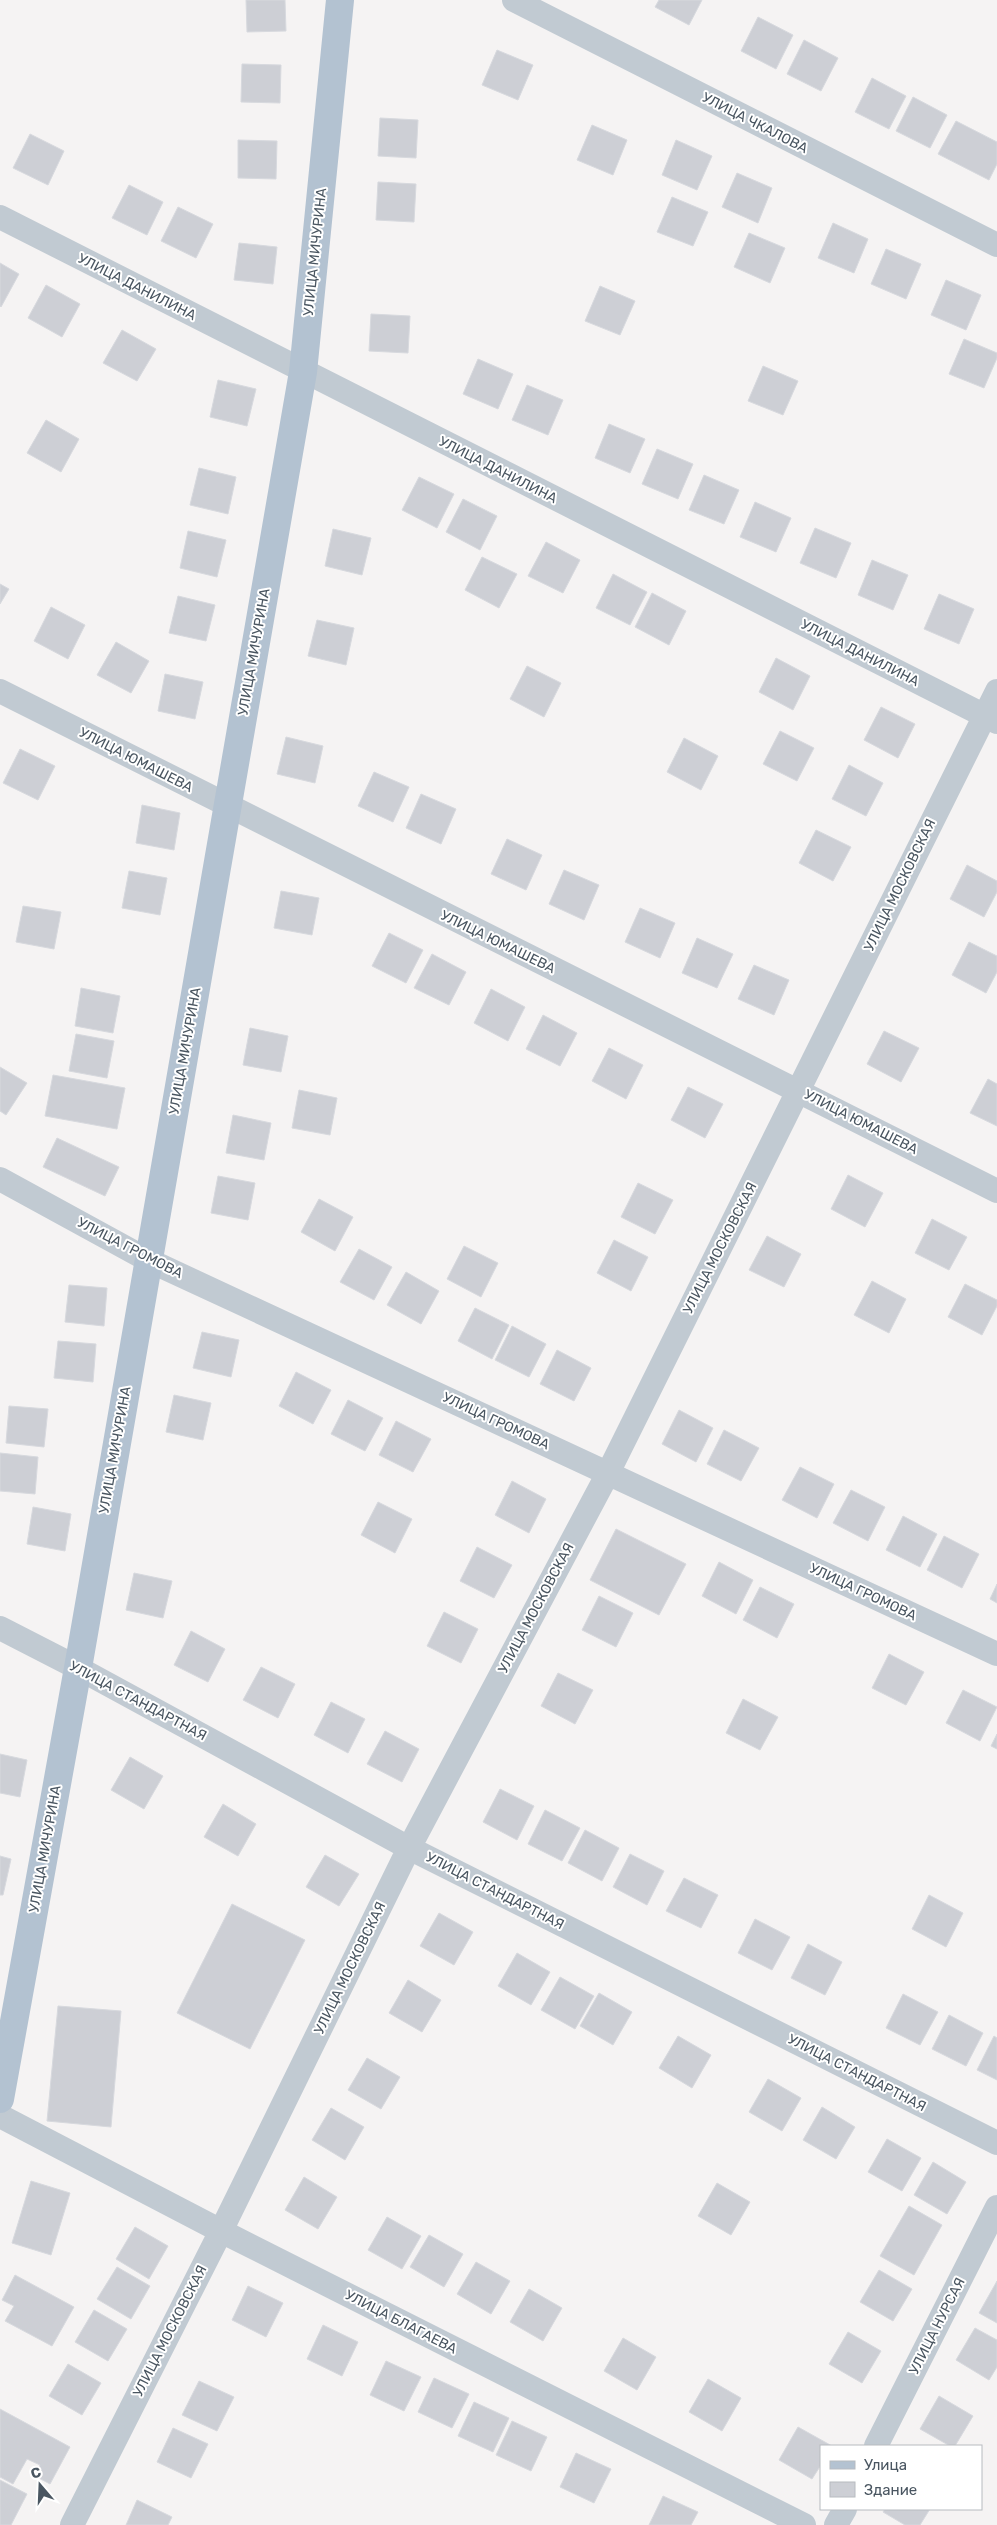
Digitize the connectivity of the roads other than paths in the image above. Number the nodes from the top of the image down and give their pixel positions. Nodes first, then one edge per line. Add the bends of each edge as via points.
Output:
1 (340, 0) edge
2 (514, 0) edge
3 (0, 218) edge
4 (997, 245) edge
5 (303, 372) junction
6 (0, 691) edge
7 (997, 691) edge
8 (991, 719) edge
9 (227, 807) junction
10 (798, 1091) junction
11 (0, 1179) edge
12 (997, 1190) edge
13 (148, 1260) junction
14 (608, 1473) junction
15 (0, 1628) edge
16 (997, 1654) edge
17 (78, 1668) junction
18 (409, 1848) junction
19 (0, 2099) edge
20 (0, 2116) edge
21 (997, 2143) edge
22 (997, 2206) edge
23 (221, 2231) junction
24 (877, 2445) edge
25 (844, 2510) edge
26 (72, 2525) edge
27 (804, 2525) edge
28 (836, 2525) edge

1 - 5 main road, УЛИЦА МИЧУРИНА
2 - 4 street, УЛИЦА ЧКАЛОВА
3 - 5 street, УЛИЦА ДАНИЛИНА
5 - 8 street, УЛИЦА ДАНИЛИНА
5 - 9 main road, УЛИЦА МИЧУРИНА
6 - 9 street, УЛИЦА ЮМАШЕВА
7 - 8 street, УЛИЦА МОСКОВСКАЯ
8 - 10 street, УЛИЦА МОСКОВСКАЯ
9 - 10 street, УЛИЦА ЮМАШЕВА
9 - 13 main road, УЛИЦА МИЧУРИНА
10 - 12 street, УЛИЦА ЮМАШЕВА
10 - 14 street, УЛИЦА МОСКОВСКАЯ
11 - 13 street, УЛИЦА ГРОМОВА
13 - 14 street, УЛИЦА ГРОМОВА
13 - 17 main road, УЛИЦА МИЧУРИНА
14 - 16 street, УЛИЦА ГРОМОВА
14 - 18 street, УЛИЦА МОСКОВСКАЯ
15 - 17 street, УЛИЦА СТАНДАРТНАЯ
17 - 18 street, УЛИЦА СТАНДАРТНАЯ
17 - 19 main road, УЛИЦА МИЧУРИНА
18 - 21 street, УЛИЦА СТАНДАРТНАЯ
18 - 23 street, УЛИЦА МОСКОВСКАЯ
20 - 23 street, УЛИЦА БЛАГАЕВА
22 - 24 street, УЛИЦА НУРСАЯ
23 - 26 street, УЛИЦА МОСКОВСКАЯ
23 - 27 street, УЛИЦА БЛАГАЕВА
25 - 28 street

